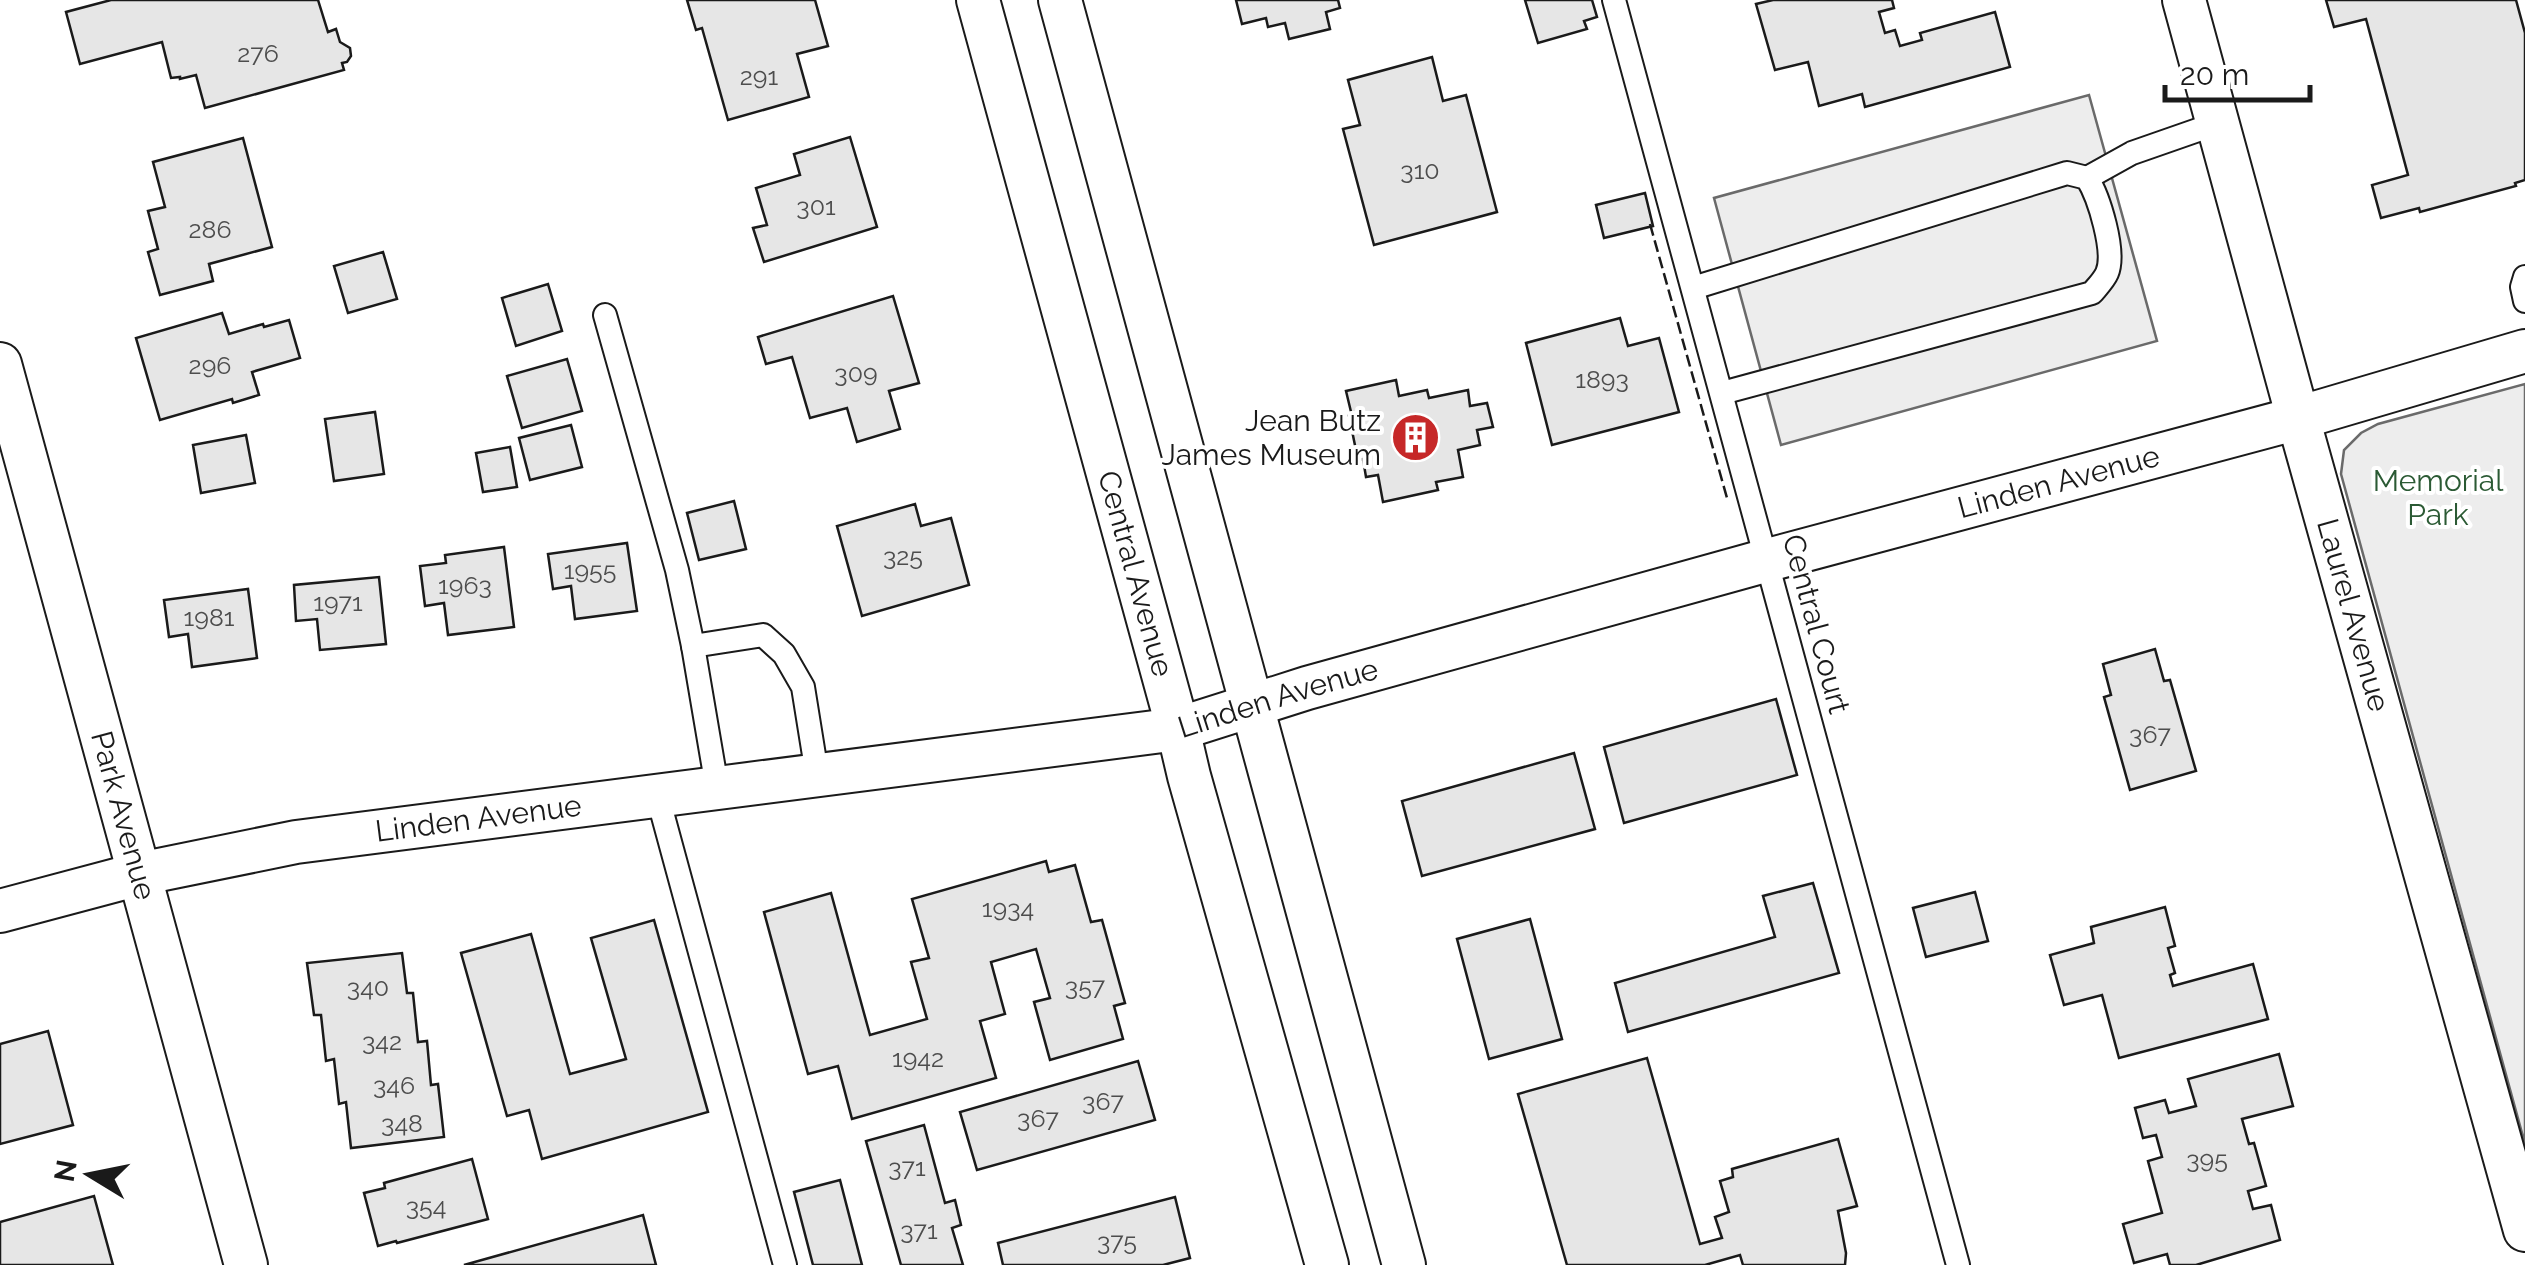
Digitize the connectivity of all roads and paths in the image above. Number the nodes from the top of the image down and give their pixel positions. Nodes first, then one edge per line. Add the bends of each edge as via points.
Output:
1 (978, 0) edge
2 (1060, 0) edge
3 (1614, 0) edge
4 (2184, 0) edge
5 (2218, 123) junction
6 (2087, 178) junction
7 (2525, 277) edge
8 (1693, 288) junction
9 (2525, 301) edge
10 (604, 315) dead end
11 (2525, 350) edge
12 (0, 364) edge
13 (1722, 393) junction
14 (2298, 418) junction
15 (1768, 560) junction
16 (694, 646) junction
17 (1253, 704) junction
18 (1178, 729) junction
19 (817, 774) junction
20 (717, 786) junction
21 (656, 794) junction
22 (139, 874) junction
23 (0, 911) edge
24 (2525, 1230) edge
25 (246, 1265) edge
26 (785, 1265) edge
27 (1327, 1265) edge
28 (1404, 1265) edge
29 (1958, 1265) edge

1 - 18 street, Central Avenue
2 - 17 street
3 - 8 lane, Central Court
4 - 5 street, Laurel Avenue
5 - 6 lane
5 - 14 street, Laurel Avenue
6 - 8 lane via 2068,173
6 - 13 lane via 2111,257 2092,293
7 - 9 lane
8 - 13 lane, Central Court
10 - 16 lane
11 - 14 street, Linden Avenue
12 - 22 street, Park Avenue
13 - 15 lane, Central Court
14 - 15 street, Linden Avenue
14 - 24 street, Laurel Avenue
15 - 17 street, Linden Avenue
15 - 29 lane, Central Court
16 - 19 lane via 763,636 784,654 803,688
16 - 20 lane
17 - 18 street, Linden Avenue
17 - 28 street
18 - 19 street, Linden Avenue
18 - 27 street, Central Avenue
19 - 20 street, Linden Avenue
20 - 21 street, Linden Avenue
21 - 22 street, Linden Avenue via 296,842
21 - 26 lane
22 - 23 street, Linden Avenue
22 - 25 street, Park Avenue

